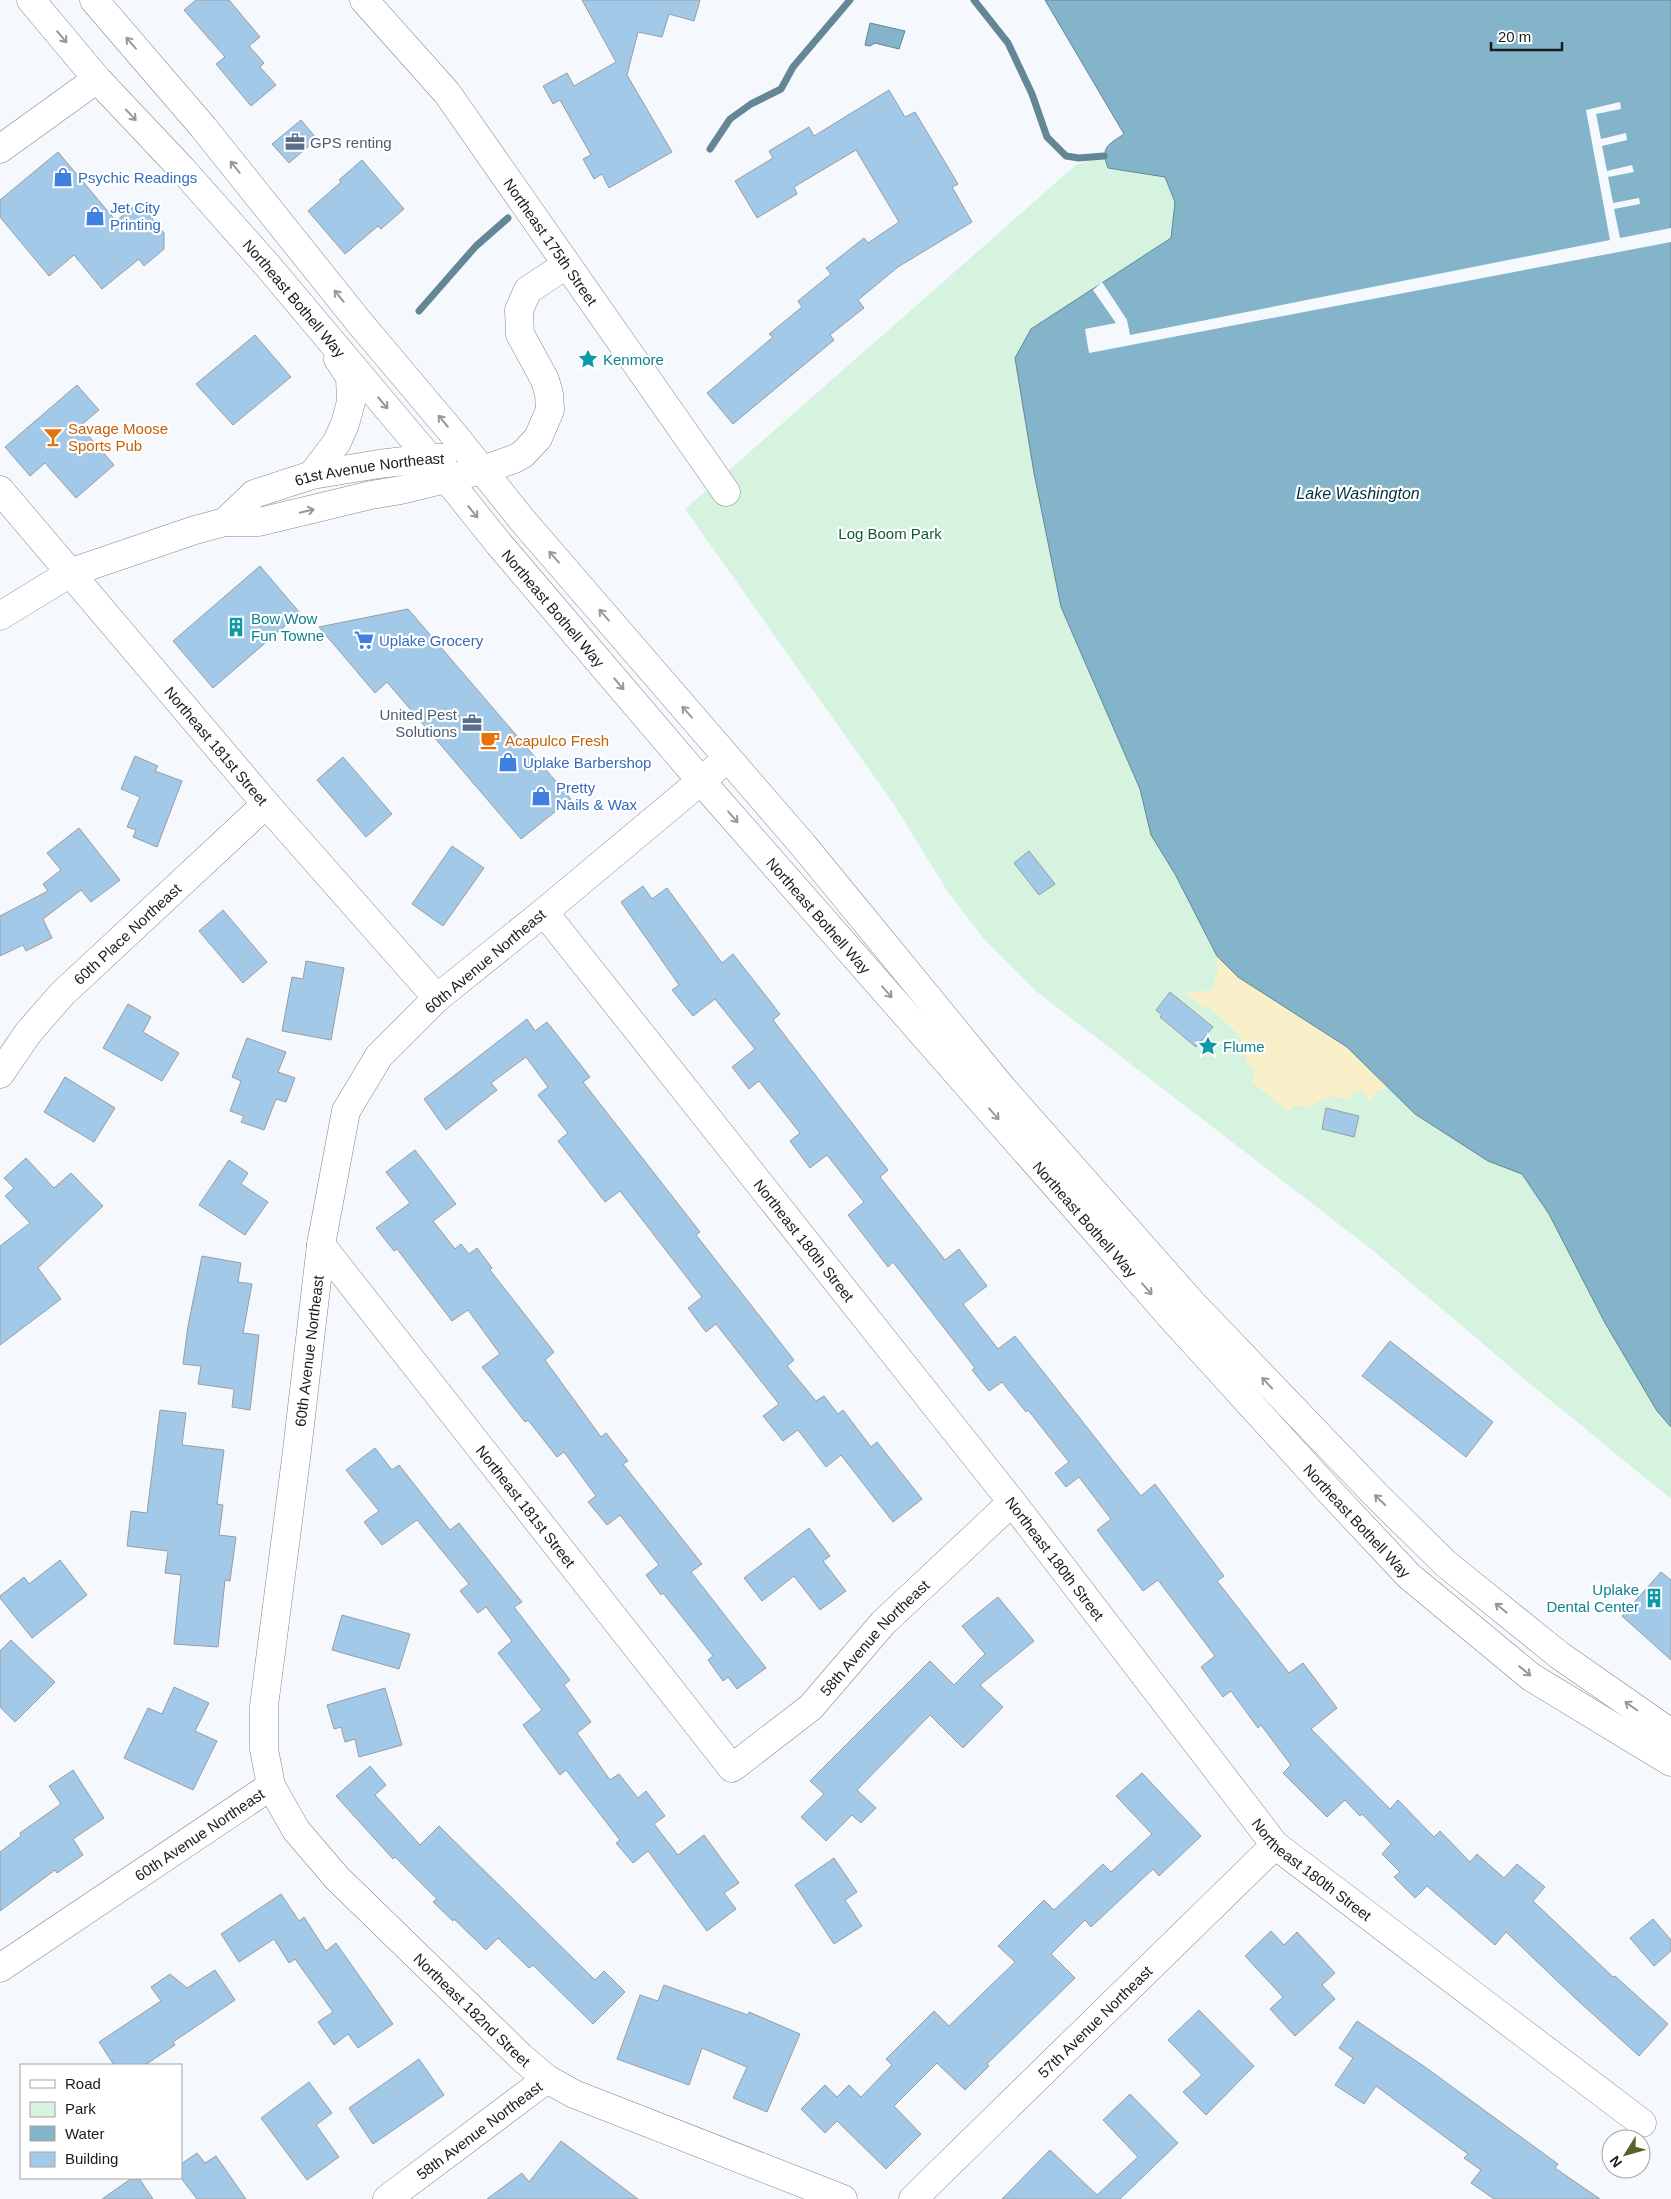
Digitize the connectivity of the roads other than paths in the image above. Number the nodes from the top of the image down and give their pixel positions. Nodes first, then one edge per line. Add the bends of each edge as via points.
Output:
1 (31, 0) edge
2 (94, 0) edge
3 (364, 0) edge
4 (98, 79) junction
5 (0, 149) edge
6 (566, 265) junction
7 (318, 325) junction
8 (429, 458) junction
9 (478, 464) junction
10 (312, 475) junction
11 (447, 479) junction
12 (0, 490) edge
13 (726, 492) dead end
14 (225, 522) junction
15 (72, 572) junction
16 (0, 616) edge
17 (727, 759) junction
18 (701, 781) junction
19 (266, 804) junction
20 (544, 912) junction
21 (437, 998) junction
22 (0, 1074) edge
23 (321, 1245) junction
24 (1012, 1502) junction
25 (1671, 1733) edge
26 (1671, 1762) edge
27 (732, 1768) joint
28 (271, 1786) junction
29 (1275, 1845) junction
30 (0, 1968) edge
31 (547, 2079) junction
32 (1642, 2123) dead end
33 (387, 2199) edge
34 (843, 2199) edge
35 (913, 2199) edge

1 -> 4 street, Northeast Bothell Way
9 -> 2 street, Northeast Bothell Way via 203,127
3 - 6 street, Northeast 175th Street via 447,93
4 - 5 street
4 -> 7 street, Northeast Bothell Way
6 - 9 street, 61st Avenue Northeast via 528,290 519,310 520,334 549,394 550,410 545,424 526,451
6 - 13 street, Northeast 175th Street
7 -> 8 street, Northeast Bothell Way
7 - 10 street via 350,377 351,402 337,442
8 - 9 street, 61st Avenue Northeast
8 - 10 street, 61st Avenue Northeast
8 - 11 street, Northeast Bothell Way
9 - 11 street, 61st Avenue Northeast
17 -> 9 street, Northeast Bothell Way
10 - 14 street, 61st Avenue Northeast via 254,494
14 -> 11 street, 61st Avenue Northeast via 259,522
11 -> 18 street, Northeast Bothell Way
12 - 15 street, Northeast 181st Street
14 - 15 street, 61st Avenue Northeast
15 - 16 street, 61st Avenue Northeast
15 - 19 street, Northeast 181st Street
17 - 18 street, 60th Avenue Northeast
25 -> 17 street, Northeast Bothell Way via 1559,1655 1445,1563 1313,1431 1192,1303 1003,1089 803,845
18 - 20 street, 60th Avenue Northeast
18 -> 26 street, Northeast Bothell Way via 1172,1318 1409,1576 1531,1677
19 - 21 street, Northeast 181st Street
19 - 22 street, 60th Place Northeast via 62,994 28,1033
20 - 21 street, 60th Avenue Northeast
20 - 24 street, Northeast 180th Street
21 - 23 street, 60th Avenue Northeast via 379,1056 346,1111
23 - 27 street, Northeast 181st Street
23 - 28 street, 60th Avenue Northeast via 264,1706 264,1749
24 - 27 street, 58th Avenue Northeast via 883,1623 811,1706
24 - 29 street, Northeast 180th Street
28 - 30 street, 60th Avenue Northeast
28 - 31 street, Northeast 182nd Street via 296,1830 337,1878
29 - 32 street, Northeast 180th Street
29 - 35 street, 57th Avenue Northeast
31 - 33 street, 58th Avenue Northeast
31 - 34 street, Northeast 182nd Street via 574,2094

